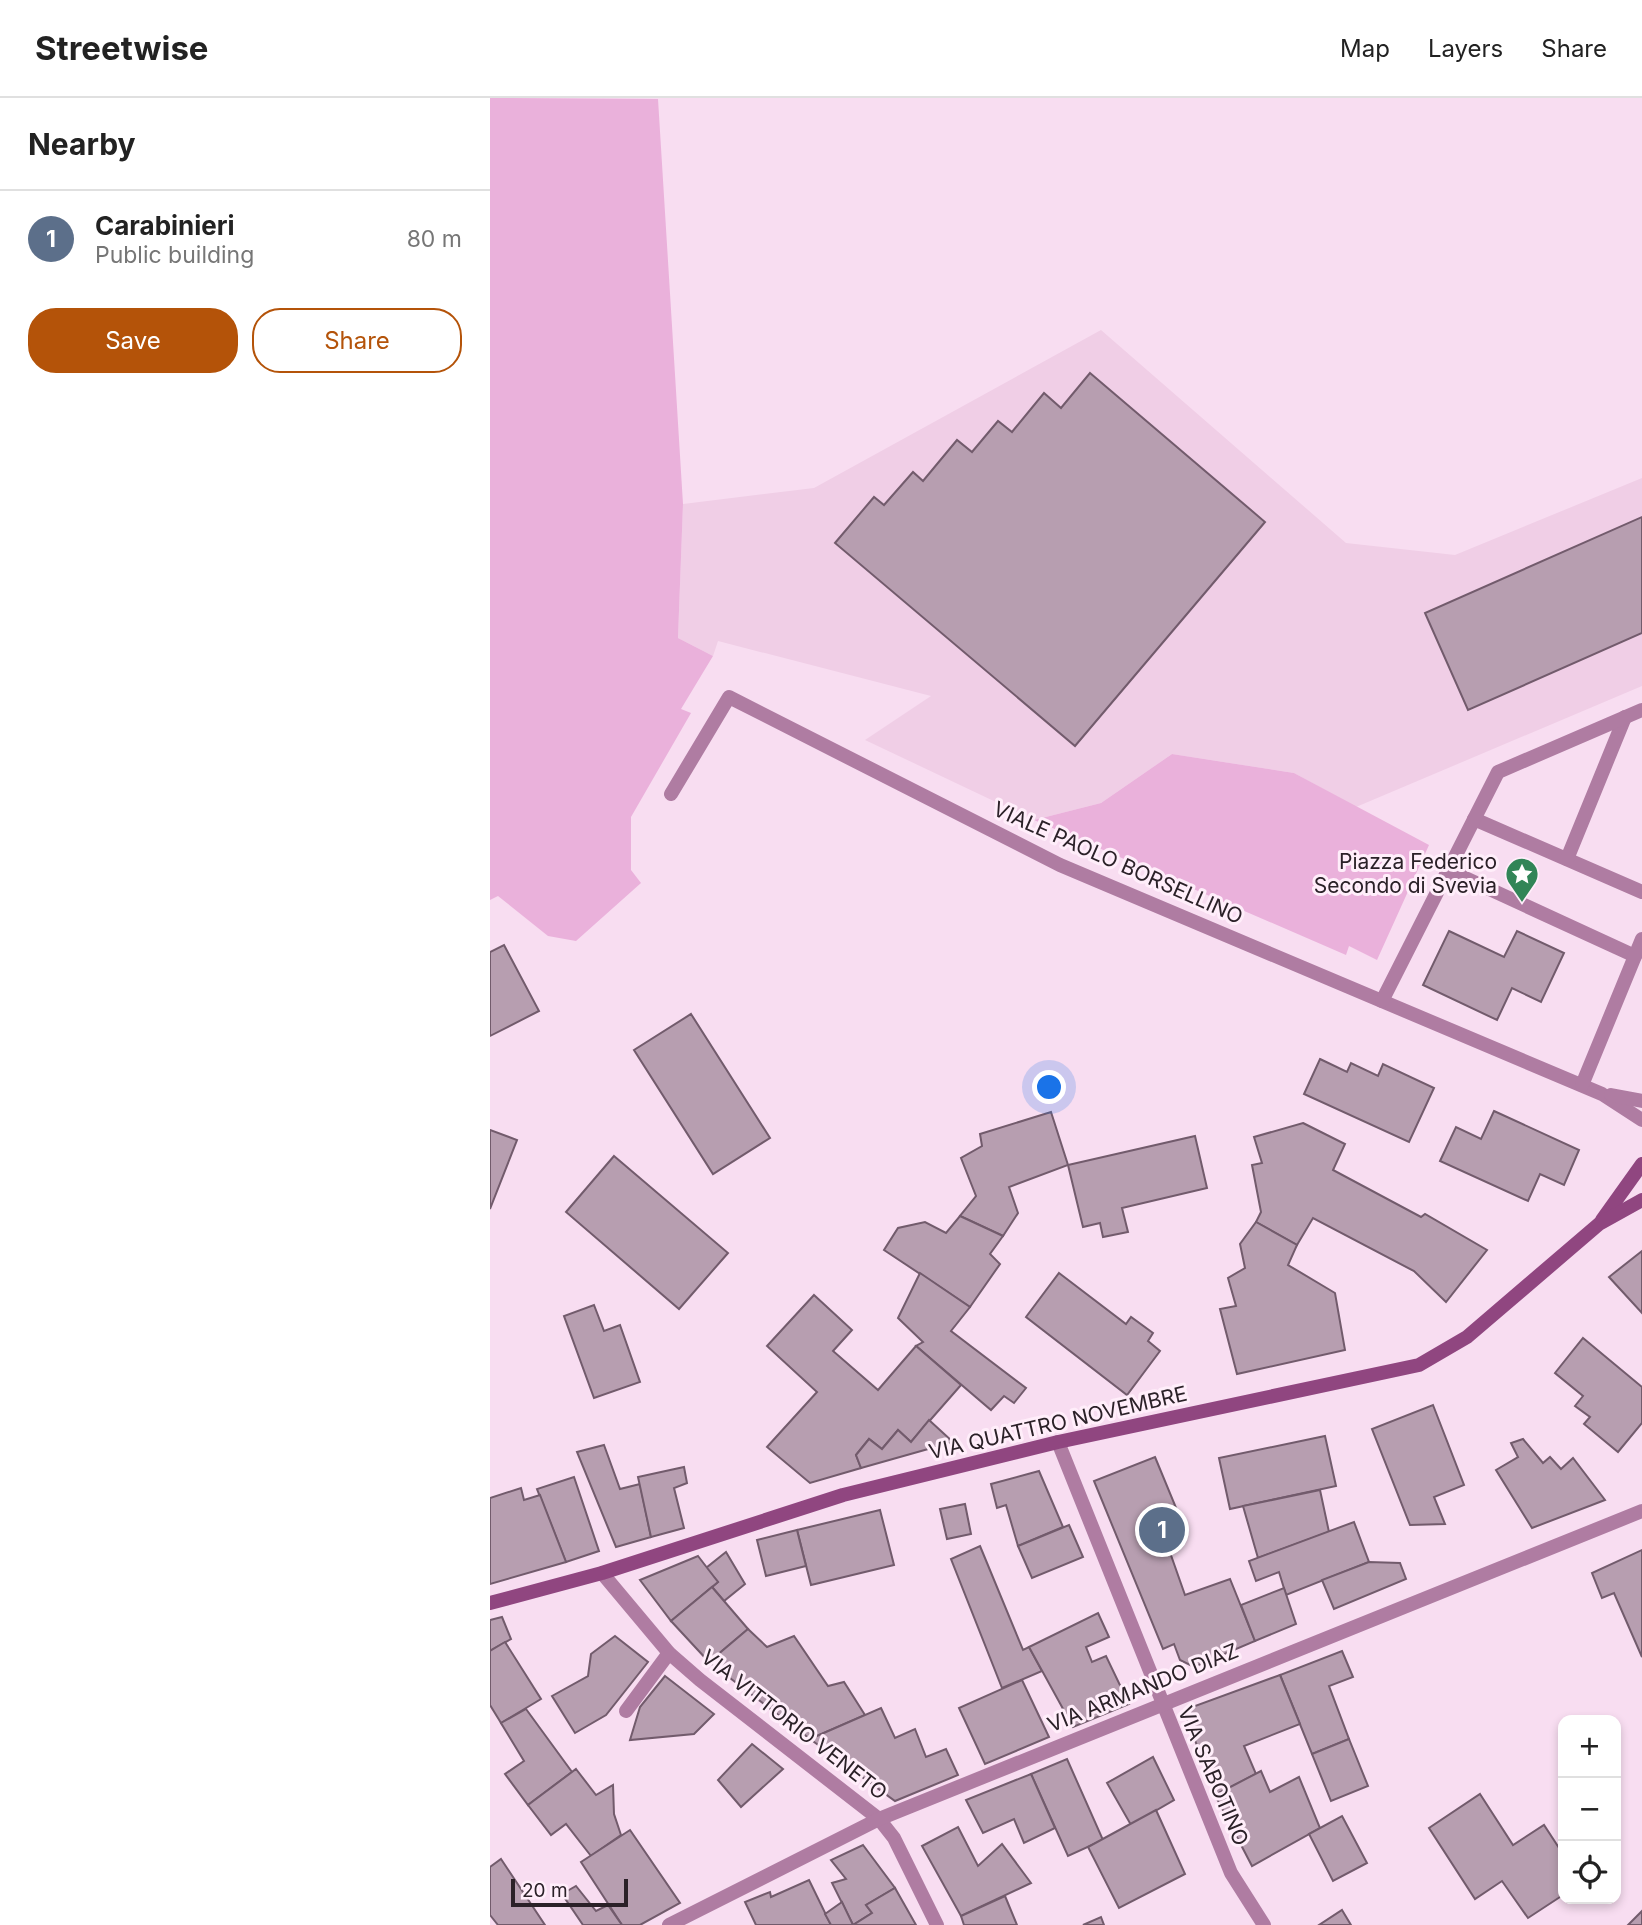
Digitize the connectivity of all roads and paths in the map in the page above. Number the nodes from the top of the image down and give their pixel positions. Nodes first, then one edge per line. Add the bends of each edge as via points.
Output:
1 (1642, 710) edge
2 (1625, 717) junction
3 (671, 794) dead end
4 (1474, 819) junction
5 (1567, 859) junction
6 (1448, 870) junction
7 (1642, 892) edge
8 (1642, 939) edge
9 (1635, 956) junction
10 (1382, 1001) junction
11 (1582, 1085) junction
12 (1602, 1094) junction
13 (1642, 1101) edge
14 (1642, 1120) edge
15 (1642, 1164) edge
16 (1642, 1200) edge
17 (1599, 1224) junction
18 (1058, 1442) junction
19 (1642, 1511) edge
20 (602, 1573) junction
21 (490, 1603) edge
22 (669, 1653) junction
23 (1160, 1703) junction
24 (626, 1711) dead end
25 (878, 1819) junction
26 (669, 1925) edge
27 (937, 1925) edge
28 (1264, 1925) edge

1 - 2 street
2 - 4 street via 1498,772
2 - 5 street
3 - 10 street, VIALE PAOLO BORSELLINO via 729,697 1060,865
4 - 5 street
4 - 6 street
5 - 7 street
6 - 9 street
6 - 10 street
8 - 9 street
9 - 11 street
10 - 11 street, VIALE PAOLO BORSELLINO
11 - 12 street, VIALE PAOLO BORSELLINO
12 - 13 street
12 - 14 street
15 - 17 street
16 - 17 street
17 - 18 street, VIA QUATTRO NOVEMBRE via 1467,1337 1419,1365
18 - 20 street, VIA QUATTRO NOVEMBRE via 843,1495
18 - 23 street, VIA SABOTINO
19 - 23 street, VIA ARMANDO DIAZ
20 - 21 street, VIA QUATTRO NOVEMBRE
20 - 22 street, VIA VITTORIO VENETO
22 - 24 street
22 - 25 street, VIA VITTORIO VENETO
23 - 25 street, VIA ARMANDO DIAZ
23 - 28 street, VIA SABOTINO via 1231,1873
25 - 26 street, VIA ARMANDO DIAZ
25 - 27 street, VIA VITTORIO VENETO via 894,1838

